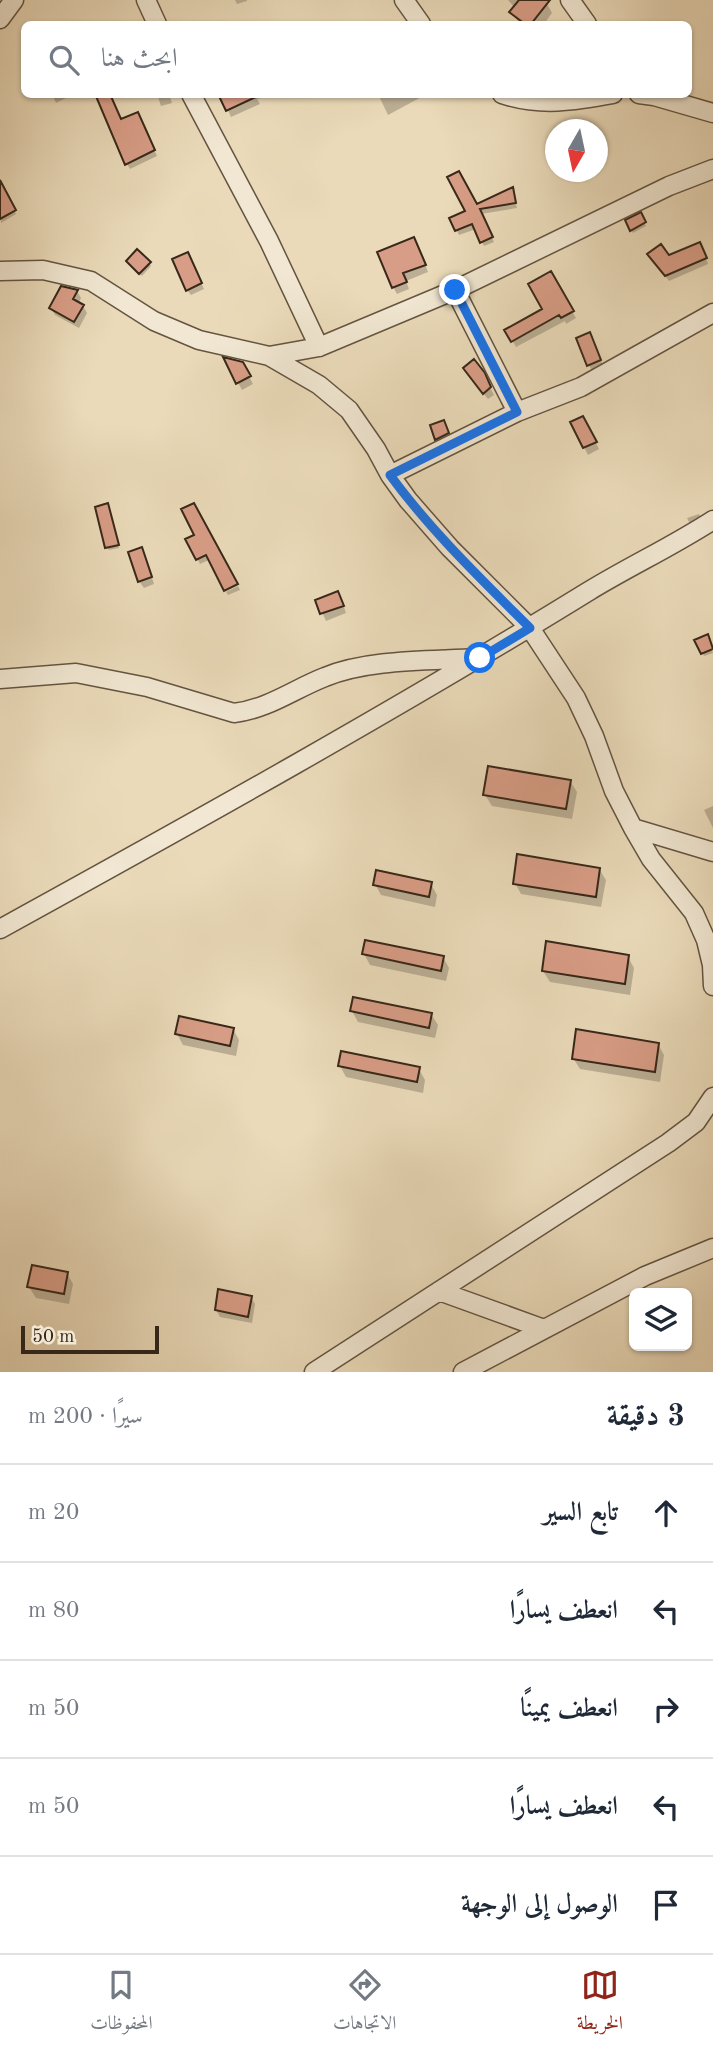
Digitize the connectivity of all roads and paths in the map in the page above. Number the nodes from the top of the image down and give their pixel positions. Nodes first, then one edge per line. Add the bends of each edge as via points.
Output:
1 (14, 0) edge
2 (146, 0) edge
3 (404, 0) edge
4 (570, 0) edge
5 (0, 19) edge
6 (156, 21) edge
7 (419, 21) edge
8 (585, 21) edge
9 (193, 98) edge
10 (512, 98) edge
11 (584, 98) edge
12 (659, 98) edge
13 (713, 113) edge
14 (713, 169) edge
15 (0, 271) edge
16 (455, 290) junction
17 (713, 313) edge
18 (319, 347) junction
19 (269, 356) junction
20 (517, 412) junction
21 (390, 475) junction
22 (713, 520) edge
23 (530, 628) junction
24 (480, 658) junction
25 (0, 679) edge
26 (633, 828) junction
27 (713, 852) edge
28 (0, 929) edge
29 (712, 963) edge
30 (713, 986) edge
31 (713, 1097) edge
32 (713, 1248) edge
33 (439, 1291) junction
34 (544, 1329) junction
35 (314, 1372) edge
36 (463, 1372) edge

1 - 5 street
2 - 6 street
3 - 7 street
4 - 8 street
9 - 18 street
10 - 11 street via 547,103
12 - 13 street
14 - 16 street
15 - 19 street via 43,270 91,281 154,321 199,340
16 - 18 street
16 - 20 street
17 - 20 street via 581,387
18 - 19 street
19 - 21 street via 319,385 349,410
20 - 21 street
21 - 23 street via 450,548
22 - 23 street
23 - 24 street
23 - 26 street via 576,698
24 - 25 street via 365,666 326,676 275,701 234,713 147,687 76,673
24 - 28 street
26 - 27 street
26 - 29 street via 694,914
29 - 30 street
31 - 33 street via 696,1122 668,1143
32 - 34 street via 645,1276
33 - 34 street
33 - 35 street
34 - 36 street

